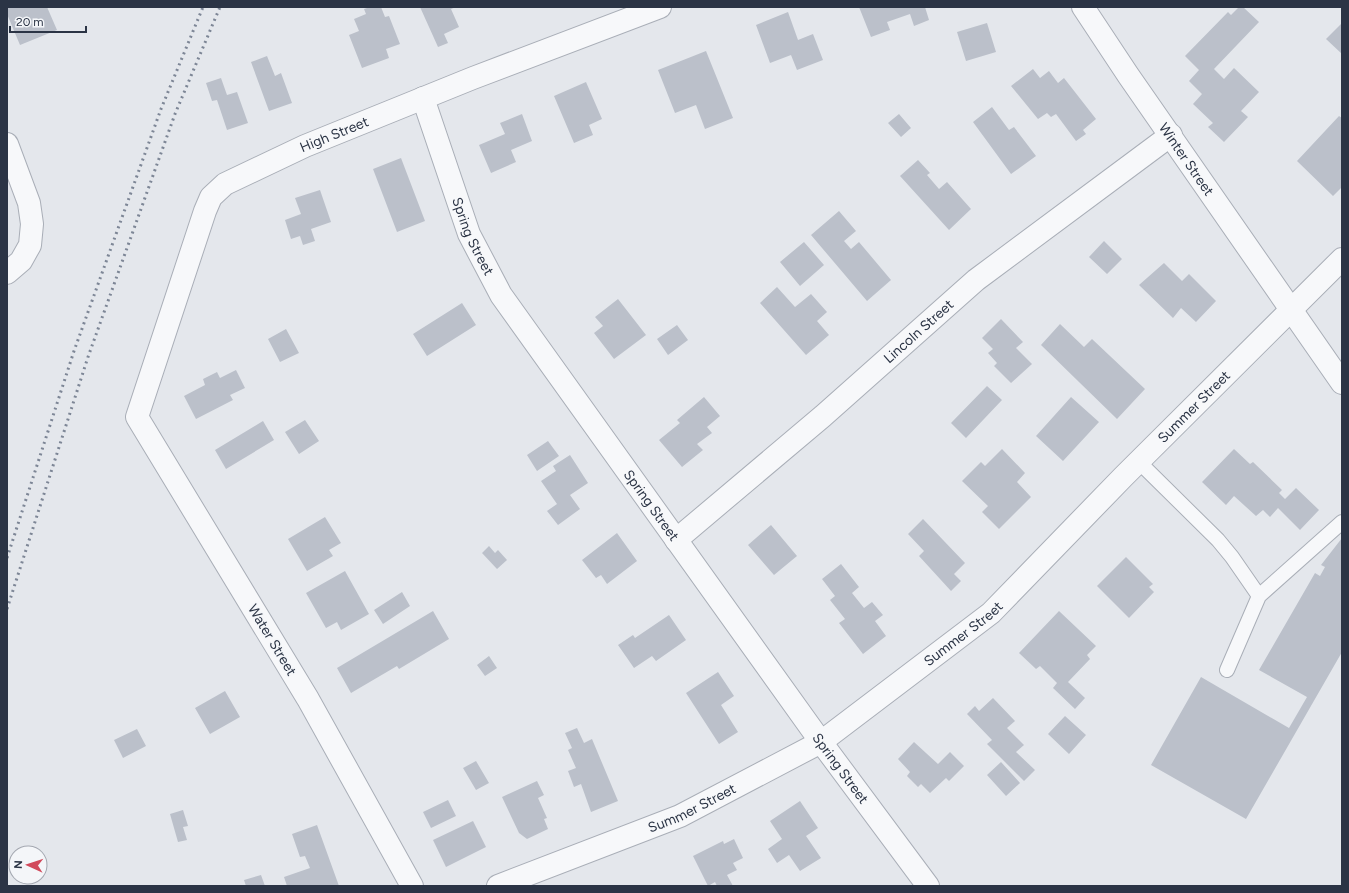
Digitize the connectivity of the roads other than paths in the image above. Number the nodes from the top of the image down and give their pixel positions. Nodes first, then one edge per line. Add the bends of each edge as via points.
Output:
1 (660, 7) edge
2 (1083, 7) edge
3 (423, 98) junction
4 (1171, 135) junction
5 (7, 144) edge
6 (1342, 259) edge
7 (7, 273) edge
8 (1292, 310) junction
9 (1342, 383) edge
10 (144, 397) joint
11 (1139, 462) junction
12 (1342, 522) edge
13 (676, 540) junction
14 (1259, 596) junction
15 (1227, 670) dead end
16 (821, 742) junction
17 (412, 886) edge
18 (498, 886) edge
19 (928, 886) edge

1 - 3 street, High Street
2 - 4 street, Winter Street
3 - 10 street, High Street via 298,149 225,184 211,197
3 - 13 street, Spring Street via 469,234 501,295
4 - 8 street, Winter Street
4 - 13 street, Lincoln Street via 976,280 823,416
5 - 7 street via 29,203 32,224 30,245 21,261
6 - 8 street, Summer Street
8 - 9 street, Winter Street
8 - 11 street, Summer Street
10 - 17 street, Water Street via 137,417 308,699
11 - 14 lane via 1218,540
11 - 16 street, Summer Street via 990,613
12 - 14 lane
13 - 16 street, Spring Street
14 - 15 lane
16 - 18 street, Summer Street via 680,816
16 - 19 street, Spring Street

